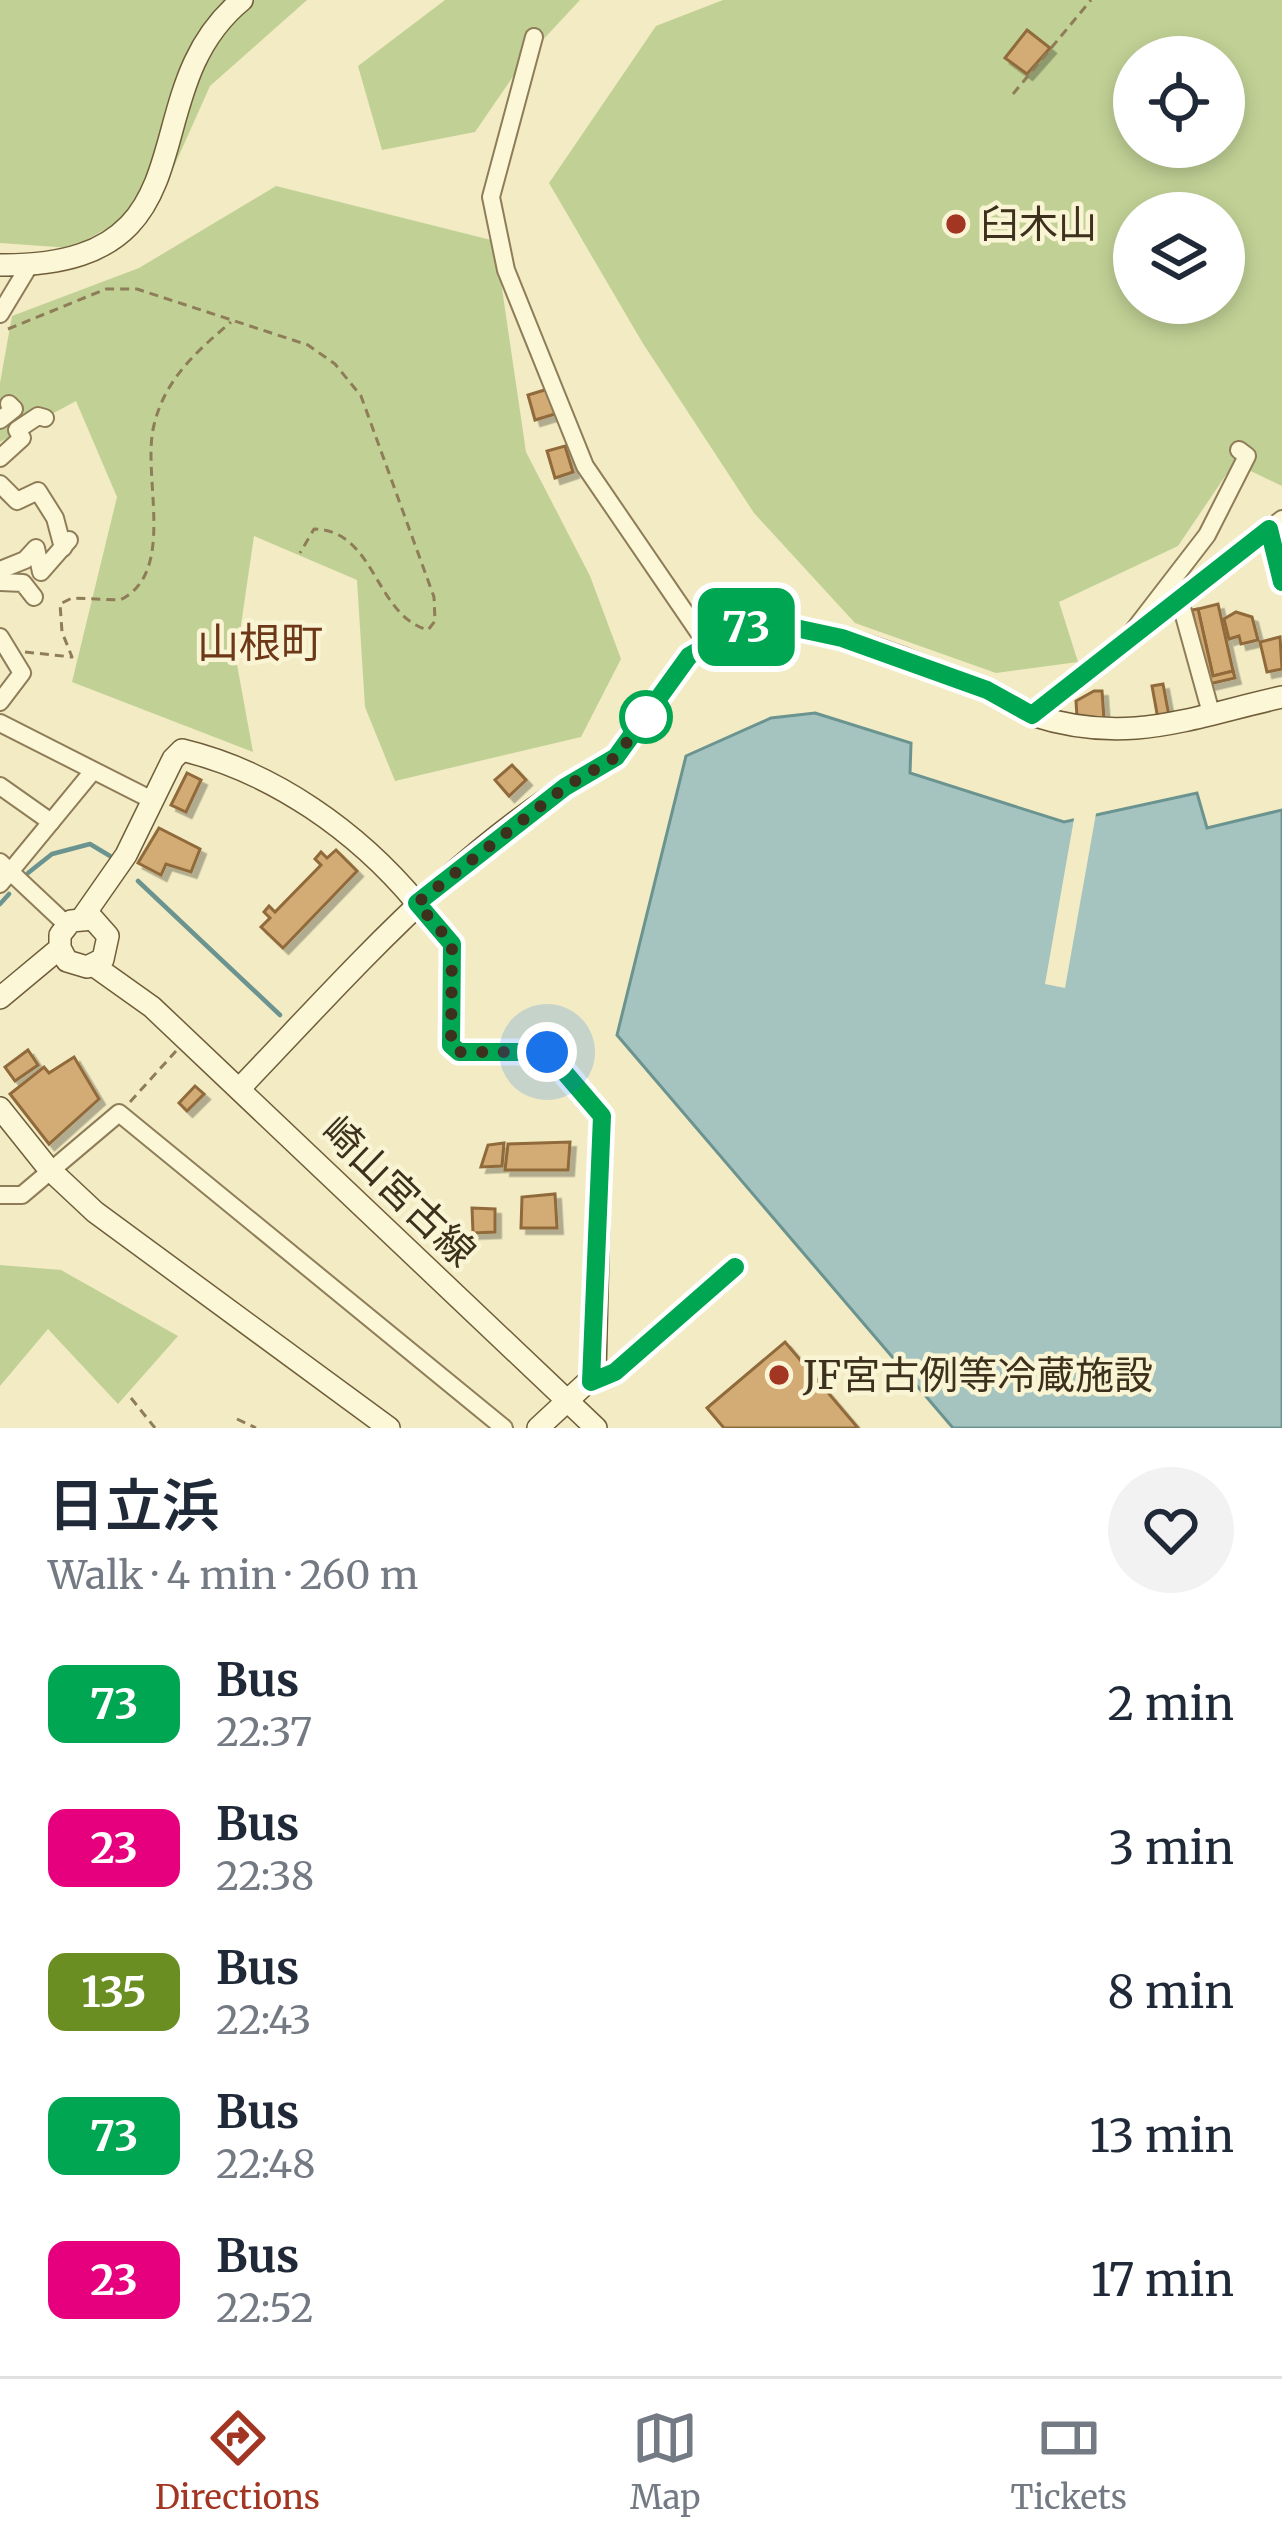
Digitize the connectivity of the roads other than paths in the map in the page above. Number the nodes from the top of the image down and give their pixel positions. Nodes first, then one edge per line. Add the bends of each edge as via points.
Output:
1 (242, 0) edge
2 (534, 38) dead end
3 (0, 266) edge
4 (28, 266) junction
5 (0, 314) edge
6 (46, 418) dead end
7 (1239, 450) dead end
8 (0, 458) edge
9 (0, 484) edge
10 (1276, 524) edge
11 (0, 570) edge
12 (0, 582) edge
13 (1282, 582) edge
14 (34, 597) dead end
15 (1180, 601) junction
16 (0, 637) edge
17 (706, 643) junction
18 (1118, 651) junction
19 (1282, 697) edge
20 (0, 702) edge
21 (1211, 713) junction
22 (1032, 715) junction
23 (0, 723) edge
24 (616, 757) joint
25 (93, 771) junction
26 (0, 786) edge
27 (152, 800) junction
28 (51, 822) junction
29 (4, 873) edge
30 (417, 903) junction
31 (84, 942) junction
32 (0, 999) edge
33 (239, 1089) junction
34 (0, 1108) edge
35 (602, 1116) joint
36 (48, 1168) junction
37 (0, 1196) edge
38 (735, 1267) dead end
39 (591, 1382) junction
40 (568, 1402) junction
41 (389, 1428) edge
42 (504, 1428) edge
43 (538, 1428) edge
44 (596, 1428) edge

1 - 4 street via 201,45 168,158 126,229 81,258
2 - 17 street via 491,197 506,270 585,466
3 - 4 street
4 - 5 street
6 - 8 street via 17,430 22,438
7 - 18 street via 1246,456 1207,535
9 - 11 street via 17,501 38,491 66,544 41,572 36,548
10 - 13 street
10 - 15 street
12 - 14 street via 23,583
15 - 18 street
15 - 21 street
16 - 20 street via 22,673
17 - 22 street via 763,624 842,638 987,690
17 - 24 street
18 - 22 street
19 - 21 street
21 - 22 street via 1125,733
23 - 25 street
24 - 30 street
25 - 27 street
25 - 28 street
26 - 28 street
27 - 30 street via 176,754 188,751 304,803 375,856
27 - 31 street
28 - 29 street
29 - 31 street
30 - 33 street
30 - 35 street via 452,944 451,1045 459,1052 547,1052
31 - 32 street
31 - 33 street, 崎山宮古線
33 - 40 street, 崎山宮古線
34 - 36 street
35 - 39 street
36 - 37 street via 22,1195
36 - 41 street via 112,1226
36 - 42 street via 119,1113
38 - 39 lane via 615,1372
39 - 40 street
40 - 43 street
40 - 44 street, 崎山宮古線

